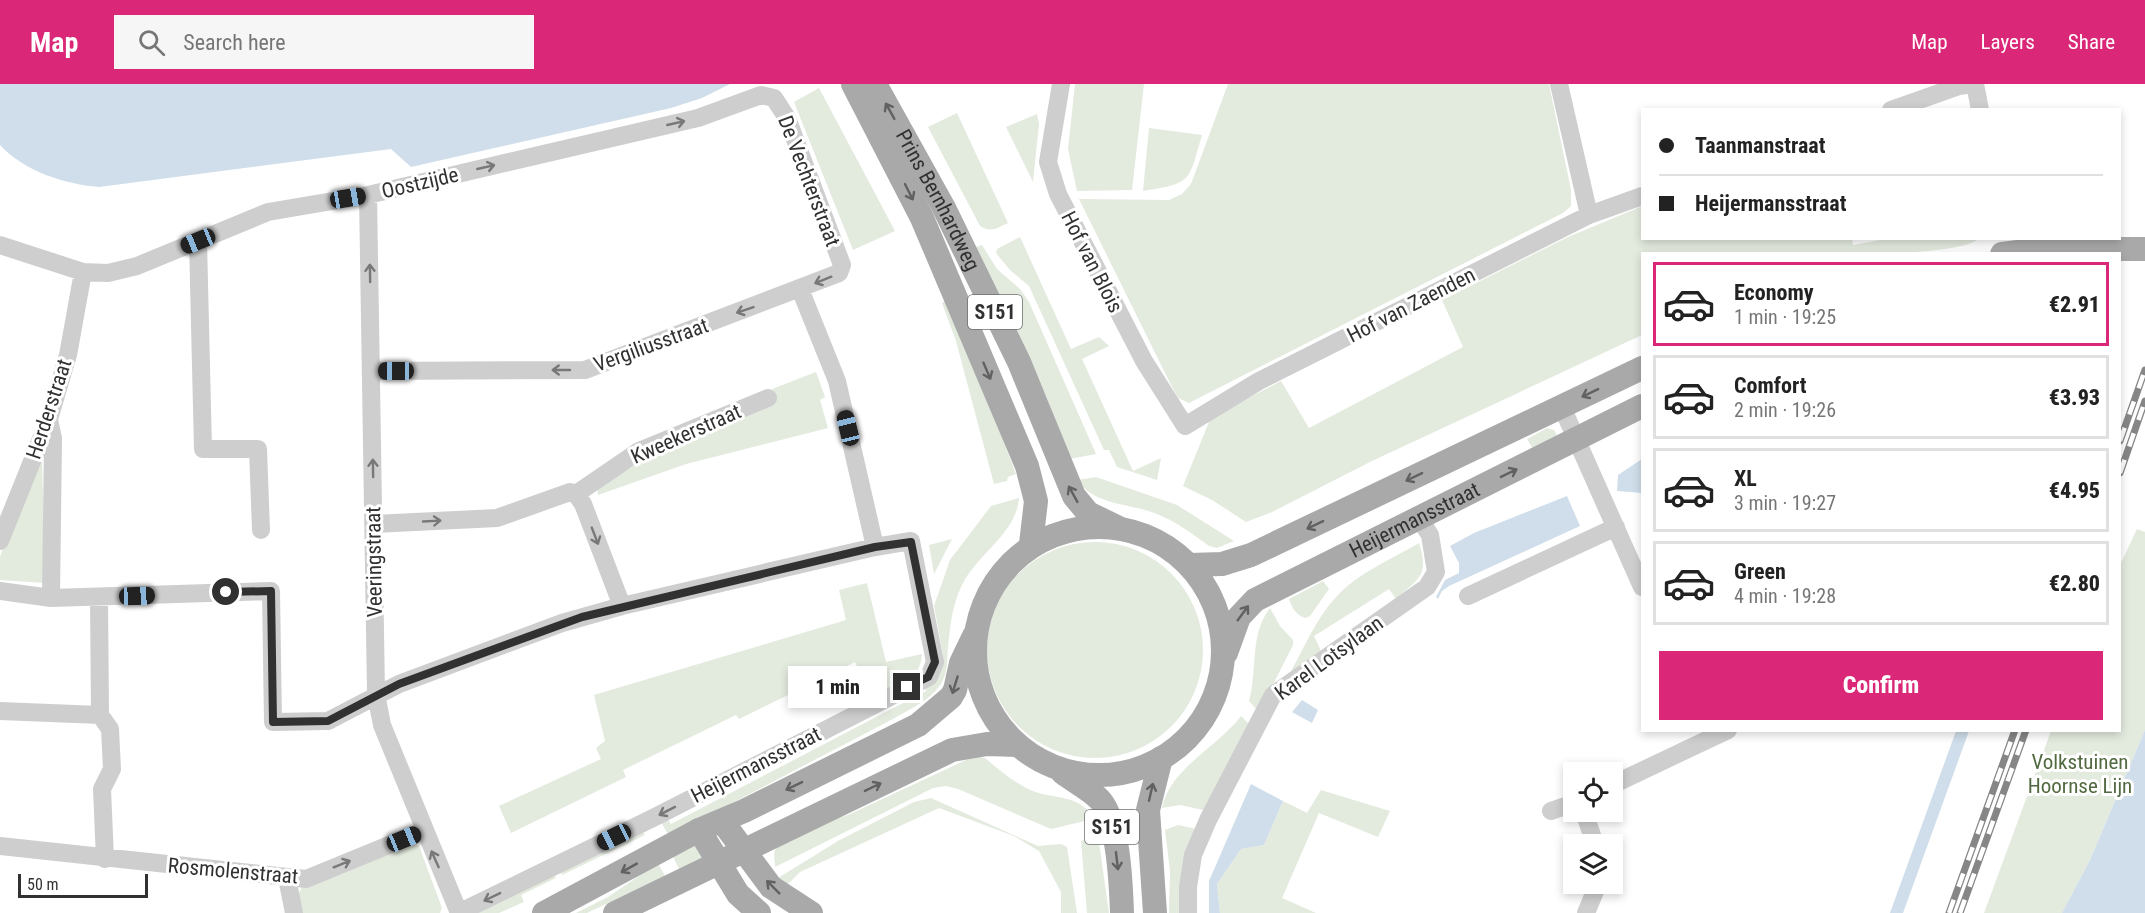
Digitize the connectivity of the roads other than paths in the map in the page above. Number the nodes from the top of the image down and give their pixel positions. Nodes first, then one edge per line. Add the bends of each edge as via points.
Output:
1 (853, 84) edge
2 (875, 84) edge
3 (1061, 84) edge
4 (1559, 84) edge
5 (1974, 84) edge
6 (774, 98) joint
7 (1897, 108) edge
8 (1980, 108) edge
9 (368, 195) junction
10 (1641, 196) edge
11 (1589, 215) junction
12 (198, 241) junction
13 (0, 245) edge
14 (2145, 249) edge
15 (2014, 252) edge
16 (2094, 252) edge
17 (842, 265) joint
18 (83, 272) junction
19 (800, 289) junction
20 (1641, 368) edge
21 (372, 371) junction
22 (768, 398) dead end
23 (1641, 406) edge
24 (1562, 407) junction
25 (49, 419) junction
26 (1185, 426) joint
27 (1574, 439) junction
28 (576, 494) junction
29 (1419, 518) junction
30 (374, 524) junction
31 (1616, 527) junction
32 (1119, 528) junction
33 (261, 530) dead end
34 (0, 541) edge
35 (1031, 544) junction
36 (875, 547) junction
37 (1190, 565) junction
38 (1641, 585) edge
39 (0, 591) edge
40 (1468, 596) dead end
41 (51, 598) junction
42 (99, 598) junction
43 (622, 606) junction
44 (977, 632) junction
45 (1222, 666) junction
46 (376, 694) junction
47 (0, 711) edge
48 (100, 715) junction
49 (1709, 734) edge
50 (1017, 745) junction
51 (1161, 758) junction
52 (1053, 766) junction
53 (1623, 779) edge
54 (1563, 807) edge
55 (1551, 811) dead end
56 (722, 821) junction
57 (699, 830) junction
58 (423, 831) junction
59 (0, 846) edge
60 (745, 849) junction
61 (105, 859) junction
62 (719, 862) junction
63 (287, 878) junction
64 (1594, 894) edge
65 (294, 913) edge
66 (458, 913) edge
67 (544, 913) edge
68 (615, 913) edge
69 (759, 913) edge
70 (811, 913) edge
71 (1122, 913) edge
72 (1155, 913) edge
73 (1188, 913) edge
74 (1586, 913) edge

1 -> 35 main road, Prins Bernhardweg / S151 via 922,218 1027,466 1036,501
32 -> 2 main road, Prins Bernhardweg / S151 via 1088,513 1074,496 1019,362 944,208
3 - 26 street, Hof van Blois via 1048,162 1058,194 1144,361
4 - 11 street
5 - 7 street
5 - 8 street
9 -> 6 street, Oostzijde via 698,118 761,95
6 - 17 street, De Vechterstraat via 787,118
9 - 12 street, Oostzijde via 268,212
21 -> 9 street, Veeringstraat
10 - 11 street, Hof van Zaenden
11 - 26 street, Hof van Zaenden via 1259,381
12 - 18 street, Oostzijde via 136,266 108,273
12 - 33 street via 203,449 258,449
13 - 18 street, Oostzijde
14 - 16 main road
15 - 16 main road
17 -> 19 street, Vergiliusstraat via 839,273
18 - 25 street, Herderstraat via 68,355
19 -> 21 street, Vergiliusstraat via 585,370
19 - 36 street via 837,381
20 -> 24 main road, Heijermansstraat
30 -> 21 street, Veeringstraat
22 - 28 street, Kweekerstraat via 639,451
23 - 27 main road, Heijermansstraat
24 - 27 street
24 -> 37 main road, Heijermansstraat via 1251,555 1222,564
25 - 34 street, Herderstraat
25 - 41 street via 53,438
29 -> 27 main road, Heijermansstraat
27 - 31 street
30 -> 28 street, Kweekerstraat via 497,518 570,492
28 -> 43 street
45 -> 29 main road, Heijermansstraat via 1239,617 1255,600
29 - 73 street, Karel Lotsylaan via 1430,535 1436,572 1427,587 1273,694 1193,855
30 - 46 street, Veeringstraat
31 - 38 street
31 - 40 street
32 - 35 main road, S151 via 1072,532
32 - 37 main road, S151 via 1159,542
35 - 44 main road, S151 via 993,588
36 - 43 street
36 -> 66 street, Heijermansstraat via 911,542 935,662 928,677
37 - 45 main road, S151 via 1218,614
39 - 41 street
41 - 42 street
42 - 46 street via 271,591 273,722 328,721
42 - 48 street
43 - 46 street via 562,623
44 - 50 main road, S151 via 981,688 993,715
44 -> 56 main road, Heijermansstraat via 961,663 956,690 934,714
45 - 51 main road, S151 via 1210,706 1198,726
46 - 58 street, Veeringstraat via 382,725
47 - 48 street
48 - 61 street via 110,729 112,769 102,789
49 - 53 street
50 - 52 main road, S151
60 -> 50 main road via 952,750 987,744
51 - 52 main road, S151 via 1127,772 1090,775
72 -> 51 main road, S151 via 1148,810
52 -> 71 main road, S151 via 1106,807 1115,843
54 - 55 street
56 - 57 main road, Heijermansstraat
56 - 60 main road
57 - 62 main road
57 -> 67 main road, Heijermansstraat
63 -> 58 street, Rosmolenstraat via 306,879
66 -> 58 street, Veeringstraat
59 - 61 street, Rosmolenstraat
60 - 62 main road
70 -> 60 main road via 771,887
61 - 63 street, Rosmolenstraat
62 - 68 main road
62 - 69 main road via 738,894
63 - 65 street
64 - 74 street

